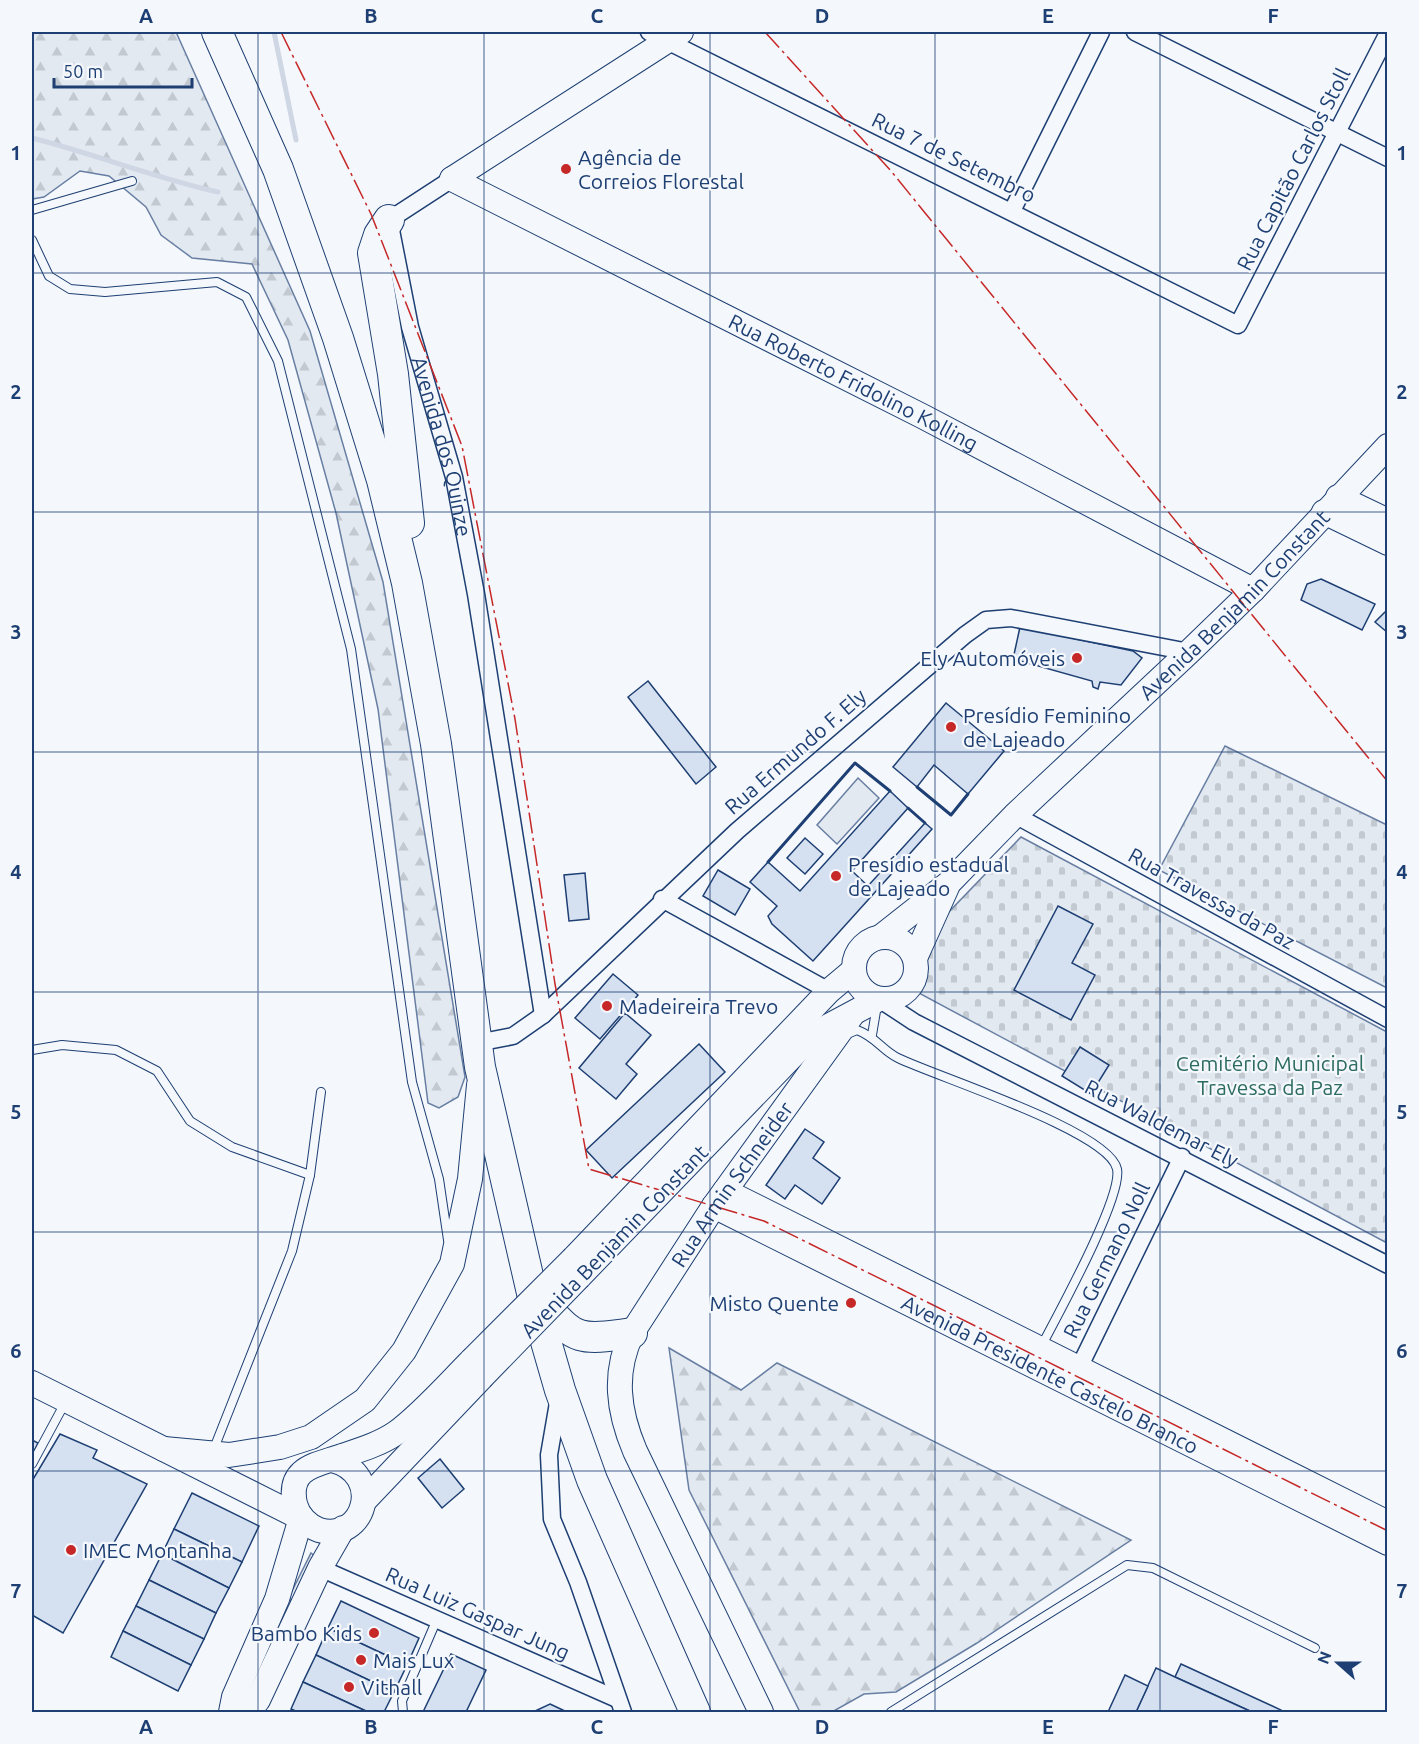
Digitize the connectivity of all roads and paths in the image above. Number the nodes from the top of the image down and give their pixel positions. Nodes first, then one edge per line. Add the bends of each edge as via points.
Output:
1 (217, 32) edge
2 (1101, 32) edge
3 (1135, 32) edge
4 (1388, 33) edge
5 (665, 35) edge
6 (1338, 132) junction
7 (1388, 158) edge
8 (452, 179) junction
9 (132, 181) dead end
10 (32, 210) edge
11 (1012, 211) junction
12 (389, 220) junction
13 (32, 240) edge
14 (1238, 325) joint
15 (1388, 446) edge
16 (1331, 505) junction
17 (1388, 521) edge
18 (1388, 543) edge
19 (407, 583) junction
20 (1253, 590) junction
21 (1189, 652) junction
22 (1015, 815) junction
23 (948, 884) junction
24 (662, 899) junction
25 (882, 936) junction
26 (915, 958) junction
27 (854, 970) junction
28 (829, 991) junction
29 (879, 999) junction
30 (543, 1015) junction
31 (852, 1015) junction
32 (1388, 1019) edge
33 (872, 1035) junction
34 (836, 1038) junction
35 (32, 1050) edge
36 (479, 1055) junction
37 (321, 1092) dead end
38 (1182, 1157) junction
39 (310, 1175) junction
40 (720, 1199) junction
41 (452, 1264) junction
42 (1388, 1265) edge
43 (577, 1267) junction
44 (532, 1293) junction
45 (632, 1333) junction
46 (1036, 1356) junction
47 (476, 1369) junction
48 (1076, 1375) junction
49 (32, 1383) edge
50 (560, 1390) junction
51 (66, 1401) junction
52 (345, 1416) junction
53 (164, 1449) junction
54 (221, 1454) junction
55 (321, 1462) junction
56 (32, 1464) edge
57 (1267, 1472) junction
58 (224, 1480) junction
59 (364, 1501) junction
60 (301, 1518) junction
61 (1388, 1523) edge
62 (343, 1528) junction
63 (1388, 1543) edge
64 (320, 1568) junction
65 (277, 1599) junction
66 (302, 1607) junction
67 (437, 1619) junction
68 (1315, 1648) dead end
69 (620, 1706) edge
70 (231, 1713) edge
71 (248, 1713) edge
72 (403, 1713) edge
73 (695, 1713) edge
74 (761, 1713) edge
75 (891, 1713) edge

1 - 19 highway via 278,169 338,338 382,480
2 - 11 street
3 - 6 street
4 - 6 street, Rua Capitão Carlos Stoll
5 - 8 main road
5 - 11 street, Rua 7 de Setembro
6 - 7 street
6 - 14 street, Rua Capitão Carlos Stoll
8 - 12 street
8 - 20 main road, Rua Roberto Fridolino Kolling via 922,416
9 - 10 lane
11 - 14 street, Rua 7 de Setembro
12 - 19 highway via 373,253 393,374 409,526
12 - 30 street, Avenida dos Quinze via 410,327 458,501
13 - 41 lane via 49,276 70,289 105,292 217,282 246,297 278,361 351,649 412,1082 439,1179
15 - 16 main road, Avenida Benjamin Constant
16 - 17 main road
16 - 18 main road
16 - 20 main road, Avenida Benjamin Constant
19 - 36 highway via 436,744
20 - 21 main road, Avenida Benjamin Constant
21 - 22 main road, Avenida Benjamin Constant
21 - 24 street, Rua Ermundo F. Ely via 1011,618 986,620 745,823
22 - 23 main road, Avenida Benjamin Constant
22 - 32 street, Rua Travessa da Paz
23 - 25 main road, Avenida Benjamin Constant
23 - 26 main road, Avenida Benjamin Constant
24 - 28 street
24 - 30 street, Rua Ermundo F. Ely
25 - 26 main road via 898,939 912,950
25 - 27 main road via 861,948
26 - 29 main road via 915,977 904,993
27 - 28 main road, Avenida Benjamin Constant
27 - 29 main road via 859,985
28 - 43 main road, Avenida Benjamin Constant
29 - 31 main road, Avenida Benjamin Constant
29 - 33 lane
29 - 38 street, Rua Waldemar Ely via 914,1022
30 - 36 street, Rua Ermundo F. Ely
31 - 34 main road, Rua Armin Schneider
31 - 43 main road, Avenida Benjamin Constant via 823,1029 801,1047
33 - 34 lane via 857,1030
33 - 46 lane via 895,1057 1029,1110 1093,1143 1112,1158 1118,1182 1114,1196
34 - 40 main road, Rua Armin Schneider
35 - 39 lane via 63,1044 116,1050 157,1071 190,1121 232,1147
36 - 41 main road via 470,1179
36 - 44 highway
37 - 39 lane
38 - 42 street, Rua Waldemar Ely
38 - 48 street, Rua Germano Noll
39 - 54 lane via 292,1251
40 - 45 main road, Rua Armin Schneider
40 - 46 main road, Avenida Presidente Castelo Branco
41 - 52 main road via 404,1351 365,1400
43 - 47 main road, Avenida Benjamin Constant, bridge
44 - 45 highway via 568,1331 577,1335 592,1338
44 - 50 highway
45 - 74 main road, Rua Armin Schneider via 625,1346 618,1381 624,1424
46 - 48 main road, Avenida Presidente Castelo Branco
47 - 55 main road, Avenida Benjamin Constant via 397,1432 369,1447
47 - 59 main road, Avenida Benjamin Constant
48 - 57 main road, Avenida Presidente Castelo Branco
49 - 51 main road
50 - 69 street via 549,1455 552,1519
50 - 73 highway via 592,1480
51 - 53 main road
51 - 56 lane
52 - 54 main road via 311,1437 280,1447
52 - 55 main road
53 - 54 main road
53 - 58 main road
54 - 55 main road
54 - 58 lane
55 - 59 main road via 344,1462 361,1478
55 - 60 main road via 295,1484 295,1507
57 - 61 main road, Avenida Presidente Castelo Branco
57 - 63 main road, Avenida Presidente Castelo Branco
58 - 60 main road
59 - 62 main road via 353,1522
60 - 62 main road via 320,1530
60 - 65 main road
62 - 64 main road
64 - 66 main road
64 - 67 street, Rua Luiz Gaspar Jung
65 - 66 main road
65 - 70 main road via 234,1697
66 - 71 main road via 258,1700
67 - 69 street, Rua Luiz Gaspar Jung
67 - 72 lane via 402,1701
68 - 75 lane via 1153,1568 1127,1565

